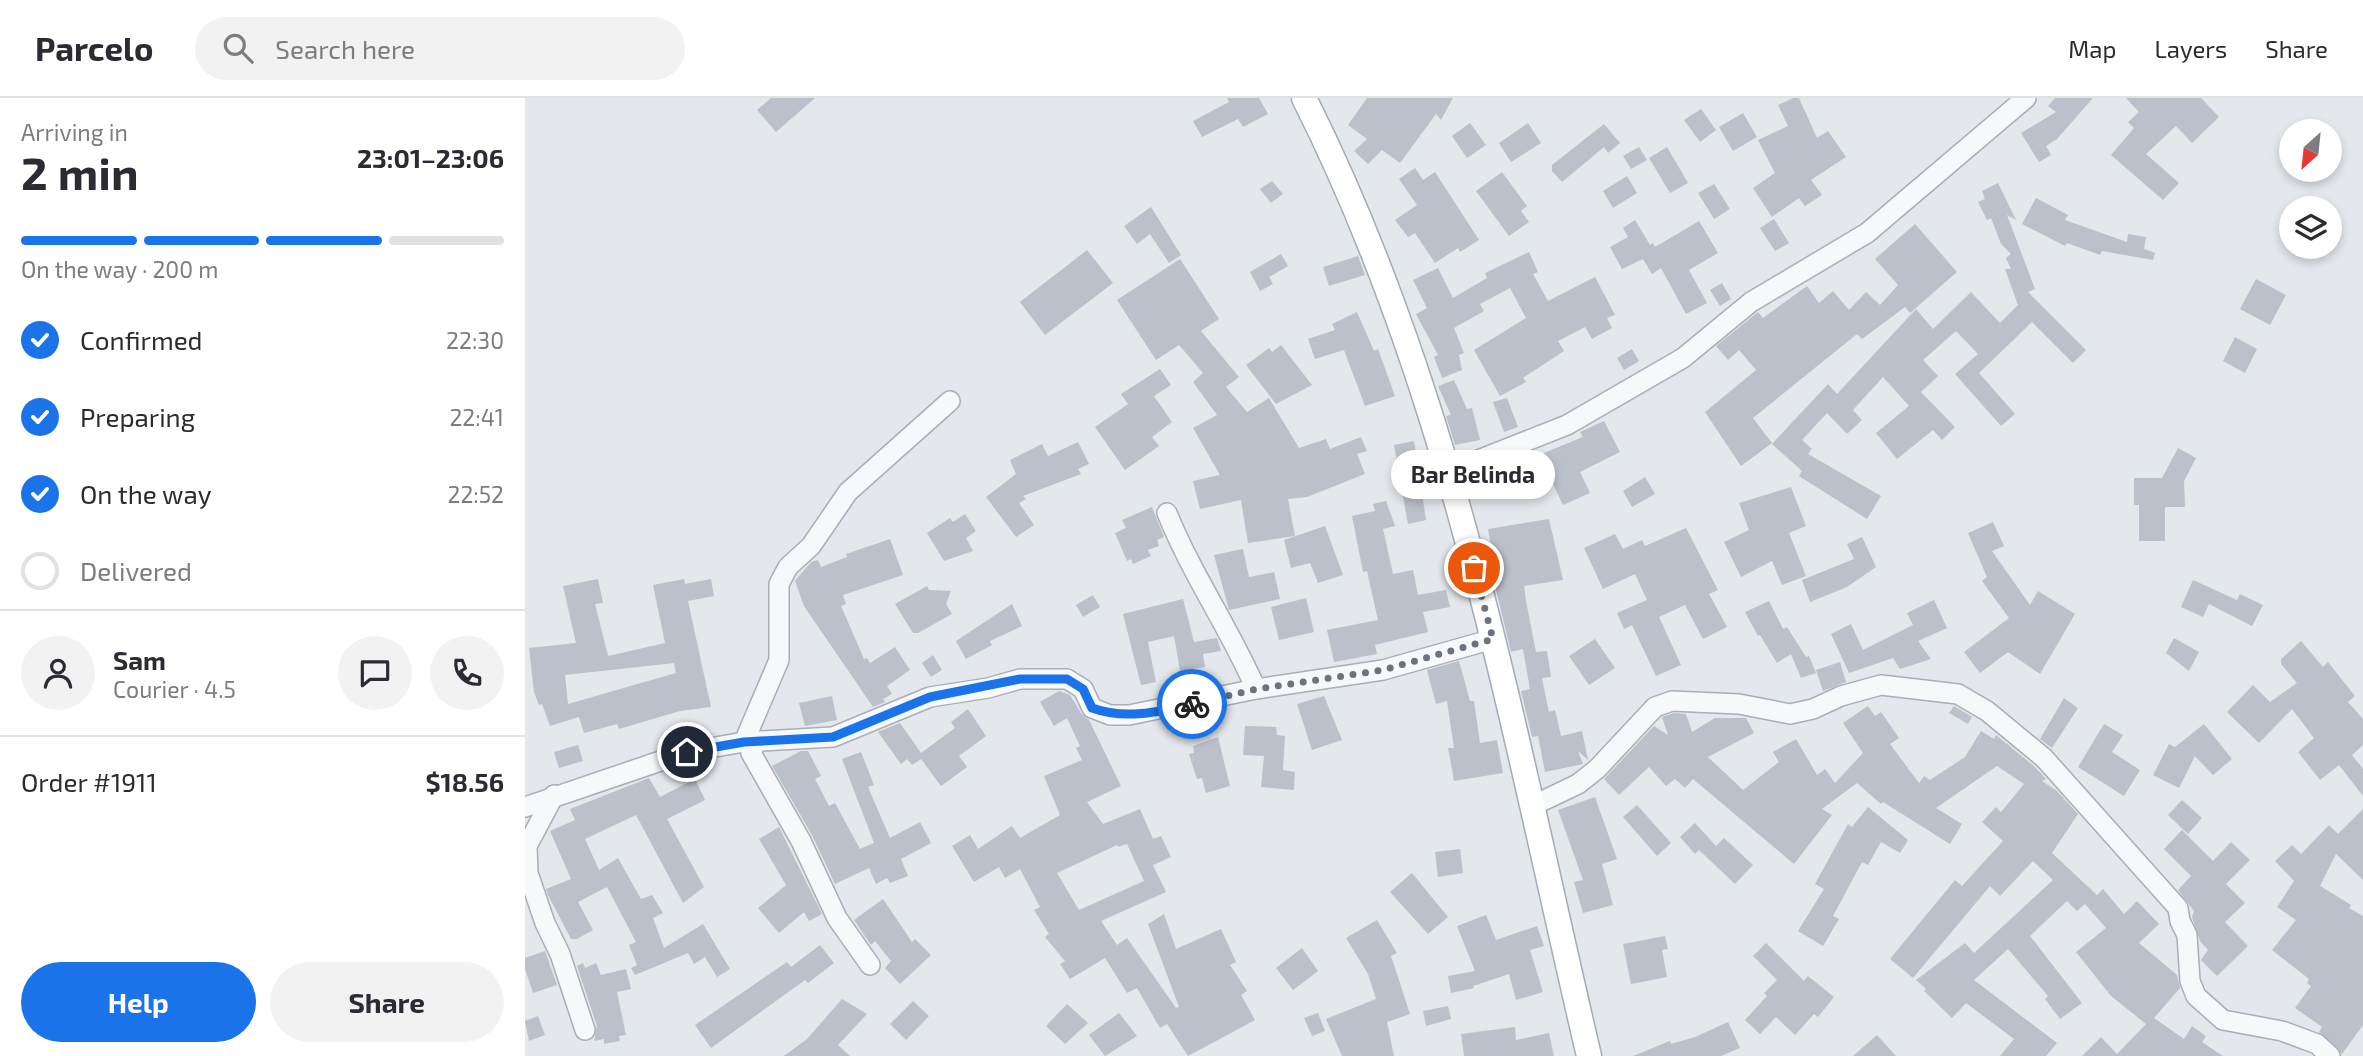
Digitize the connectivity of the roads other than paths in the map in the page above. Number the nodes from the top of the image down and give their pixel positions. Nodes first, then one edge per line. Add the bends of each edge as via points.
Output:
1 (1304, 98) edge
2 (2026, 98) edge
3 (950, 401) dead end
4 (1448, 472) junction
5 (1167, 513) dead end
6 (1493, 639) junction
7 (1257, 689) junction
8 (750, 743) junction
9 (554, 795) junction
10 (1532, 806) junction
11 (525, 807) edge
12 (870, 965) dead end
13 (585, 1030) dead end
14 (1589, 1056) edge
15 (2330, 1056) edge

1 - 4 main road via 1383,278
2 - 4 street via 1867,233 1751,302 1683,358 1567,425
3 - 8 street via 848,492 811,546 782,575 779,660
4 - 6 main road
5 - 7 street via 1183,554
6 - 7 street via 1383,670
6 - 10 main road
7 - 8 street via 1175,708 1110,715 1092,708 1083,689 1067,679 1020,679 930,697 833,737
8 - 9 street via 687,752
8 - 12 street via 751,753 801,841 837,918
9 - 11 street
9 - 13 street via 527,846 528,873
10 - 14 main road
10 - 15 street via 1578,784 1598,769 1655,707 1672,701 1739,704 1790,713 1881,685 1958,694 1987,711 2044,758 2178,908 2196,996 2223,1020 2282,1031 2317,1044

